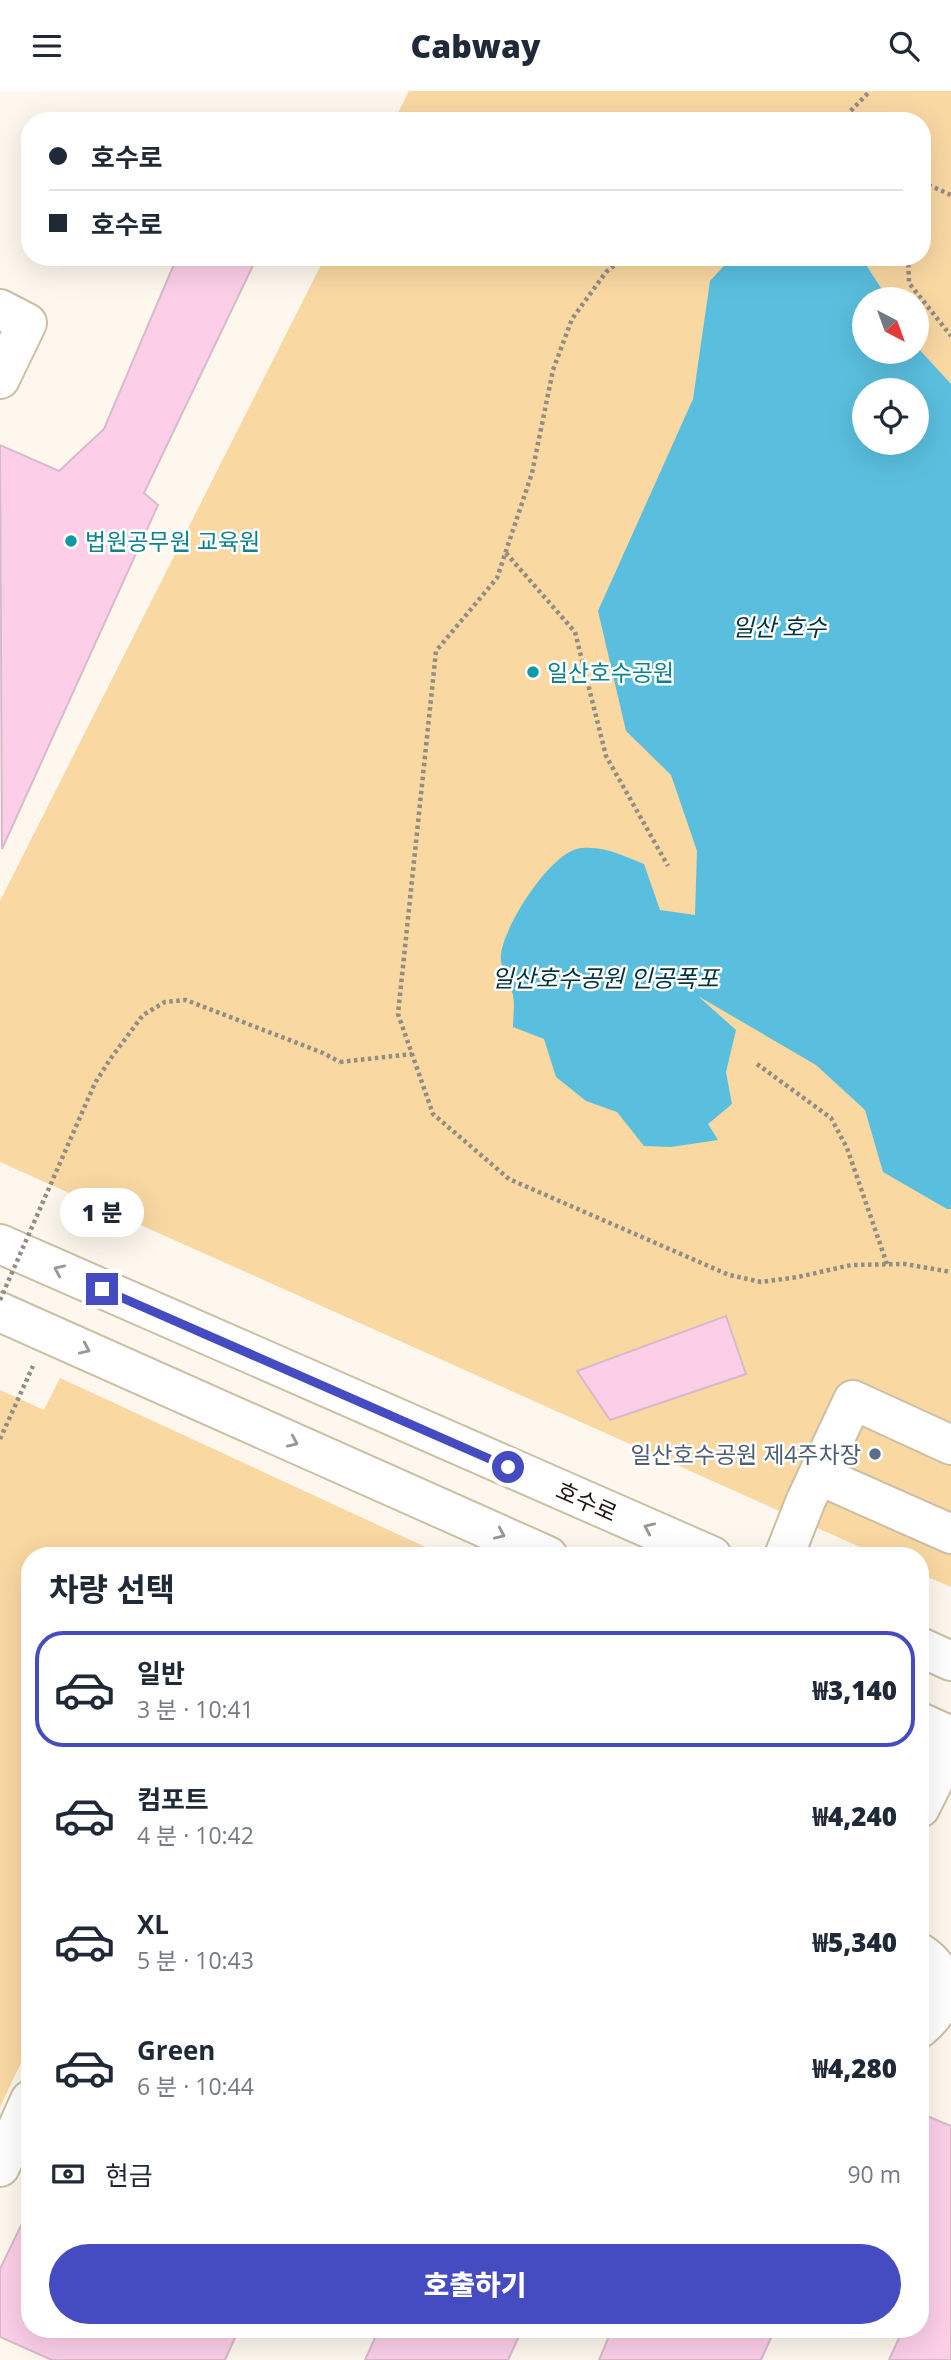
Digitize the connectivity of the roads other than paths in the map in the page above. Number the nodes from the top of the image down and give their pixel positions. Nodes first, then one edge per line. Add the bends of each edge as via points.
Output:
1 (0, 309) edge
2 (0, 379) edge
3 (0, 1244) edge
4 (0, 1312) edge
5 (951, 1445) edge
6 (818, 1475) junction
7 (951, 1534) edge
8 (528, 1547) edge
9 (691, 1547) edge
10 (788, 1547) edge
11 (929, 1651) edge
12 (951, 1661) edge
13 (929, 1726) edge
14 (951, 1735) edge
15 (951, 1746) edge
16 (929, 1790) edge
17 (937, 1965) edge
18 (929, 2019) edge
19 (21, 2120) edge
20 (0, 2167) edge

1 - 2 main road via 27,323
9 -> 3 main road, 호수로
4 -> 8 main road
5 - 6 main road via 853,1399
6 - 7 main road
6 - 10 main road
11 - 12 main road
13 - 14 main road
15 - 16 main road
17 - 18 main road via 946,1980 946,1996
19 - 20 main road

